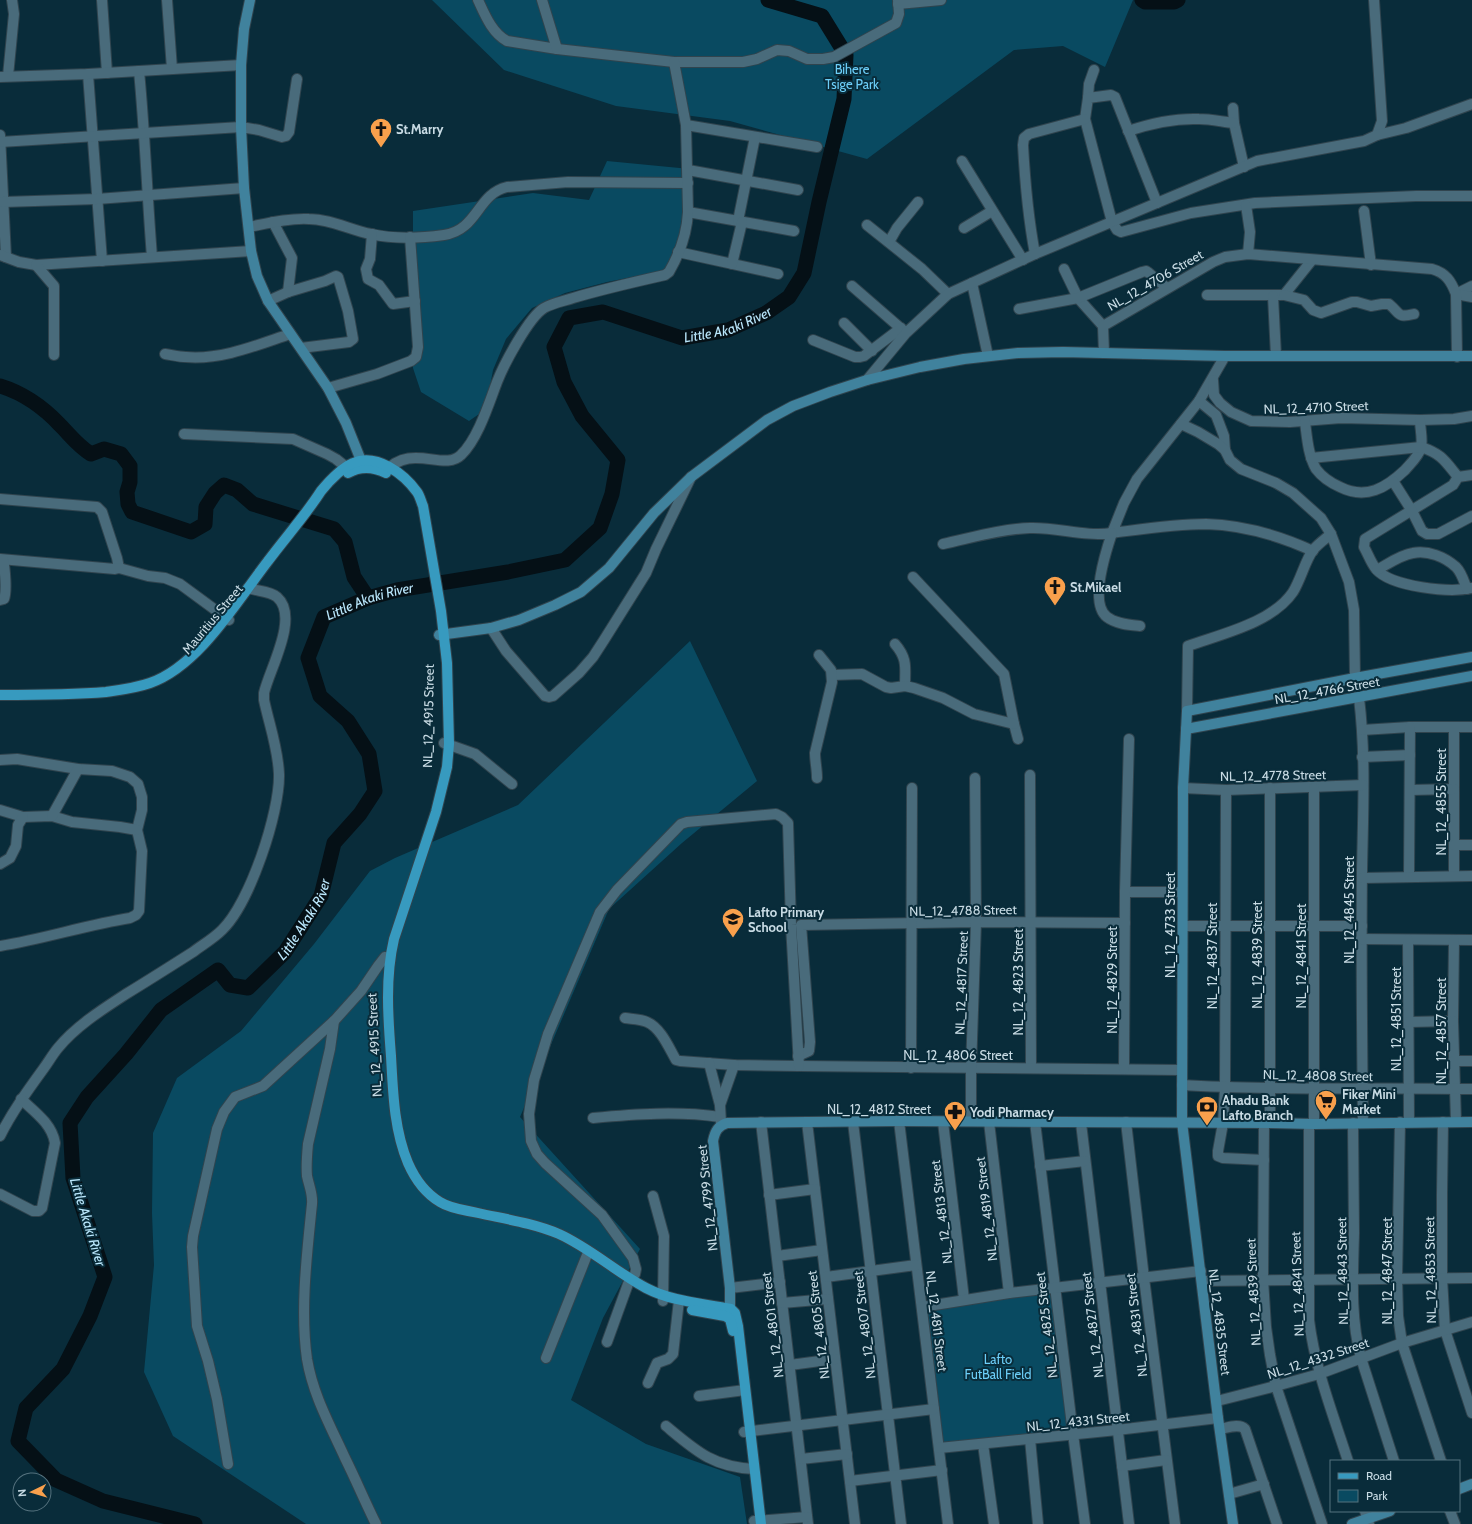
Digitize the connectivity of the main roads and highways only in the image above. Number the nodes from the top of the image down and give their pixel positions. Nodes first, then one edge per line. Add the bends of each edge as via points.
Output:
1 (388, 470) joint
2 (227, 618) junction
3 (0, 695) edge
4 (0, 701) edge
5 (446, 743) junction
6 (630, 1282) junction
7 (730, 1314) joint
8 (757, 1522) edge

1 - 2 main road, Mauritius Street via 363,464 349,469 314,505
1 - 5 main road, NL_12_4915 Street via 413,497 430,563 442,635
2 - 3 main road, Mauritius Street via 186,662 151,683 85,694
2 - 4 main road, Mauritius Street via 201,655 172,681 153,689 109,697
5 - 6 main road, NL_12_4915 Street via 447,767 444,784 390,957 392,1074 399,1133 408,1164 423,1188 441,1202 453,1208 536,1226 559,1234
5 - 6 main road, NL_12_4915 Street via 443,766 431,811 385,957 384,1032 390,1103 399,1152 404,1166 421,1193 444,1210 545,1233 570,1244
6 - 7 main road, NL_12_4915 Street via 679,1304 725,1316
7 - 8 main road, NL_12_4799 Street via 742,1390

